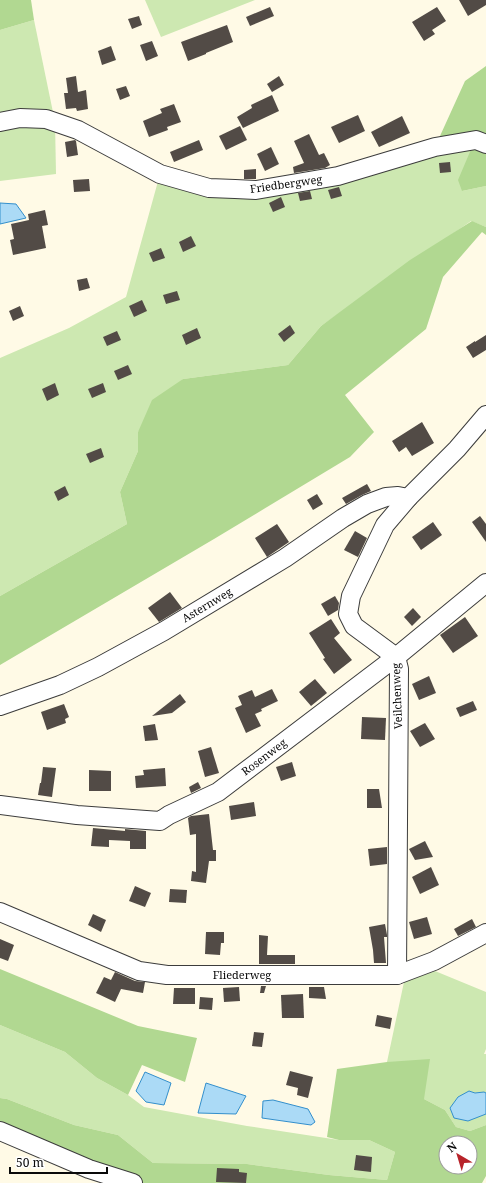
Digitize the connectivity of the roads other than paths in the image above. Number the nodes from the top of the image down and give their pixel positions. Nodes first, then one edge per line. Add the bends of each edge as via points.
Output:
1 (0, 122) edge
2 (486, 144) edge
3 (486, 415) edge
4 (408, 498) junction
5 (486, 583) edge
6 (396, 657) junction
7 (0, 706) edge
8 (0, 805) edge
9 (0, 912) edge
10 (486, 933) edge
11 (397, 975) junction
12 (0, 1131) edge
13 (133, 1183) edge

1 - 2 street, Friedbergweg via 20,118 46,119 78,130 160,174 209,188 235,190 256,190 338,176 435,147 476,140
3 - 4 street, Veilchenweg via 457,449
4 - 6 street, Veilchenweg via 385,525 351,596 348,614 354,626
4 - 7 street, Asternweg via 386,497 367,504 286,558 164,632 60,685
5 - 6 street, Rosenweg
6 - 8 street, Rosenweg via 218,792 160,821 77,815
6 - 11 street, Veilchenweg via 399,669
9 - 11 street, Fliederweg via 139,971 167,975
10 - 11 street, Fliederweg via 434,961
12 - 13 street via 89,1169

